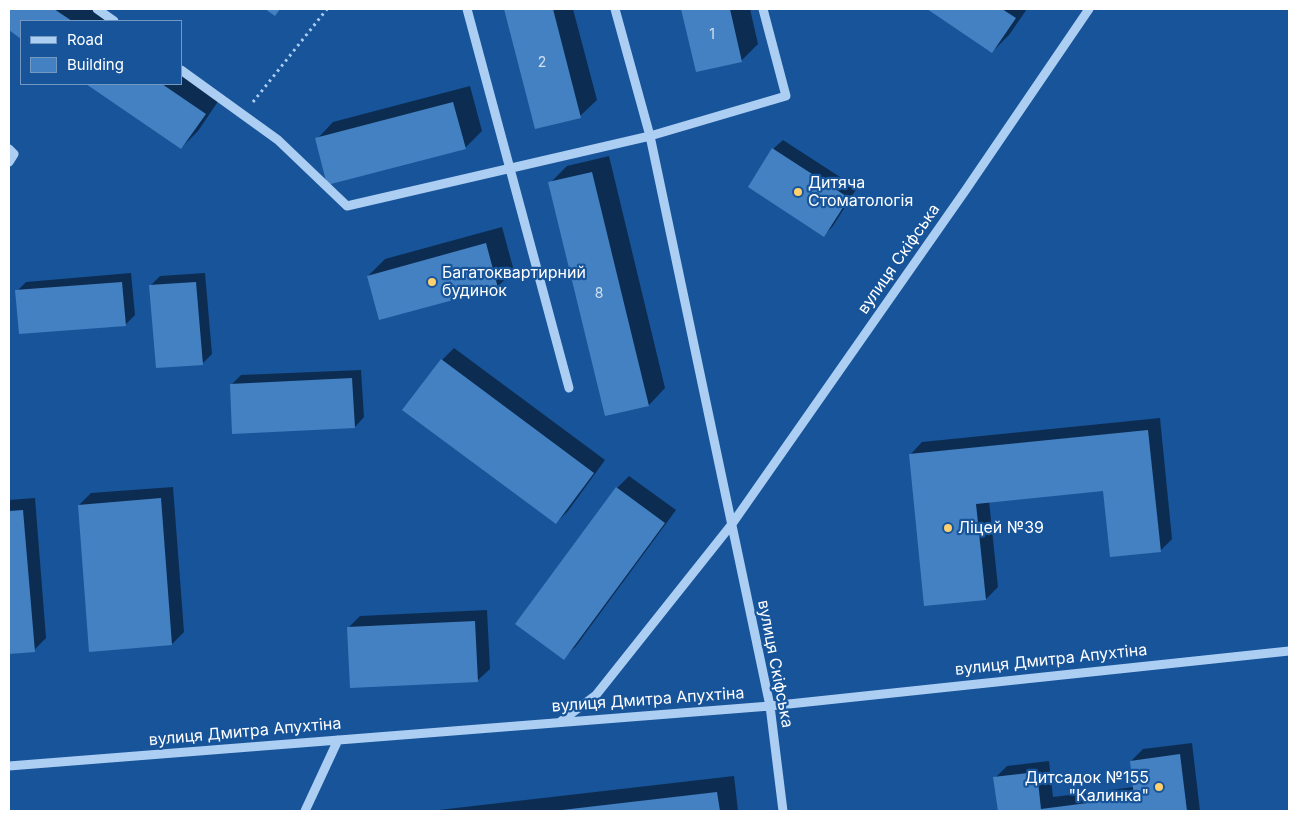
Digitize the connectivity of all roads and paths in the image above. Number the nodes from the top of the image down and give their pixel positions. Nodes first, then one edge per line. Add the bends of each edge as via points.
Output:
1 (97, 9) edge
2 (327, 9) edge
3 (467, 9) edge
4 (615, 9) edge
5 (763, 9) edge
6 (1089, 9) edge
7 (113, 20) edge
8 (182, 71) edge
9 (243, 114) junction
10 (650, 136) junction
11 (9, 149) edge
12 (9, 162) edge
13 (510, 170) junction
14 (569, 388) dead end
15 (732, 524) junction
16 (1289, 651) edge
17 (770, 706) junction
18 (560, 722) junction
19 (338, 740) junction
20 (9, 766) edge
21 (305, 811) edge
22 (783, 811) edge

1 - 7 street
2 - 9 path
3 - 13 street
4 - 10 street, вулиця Скіфська
5 - 10 street via 786,96
6 - 15 street, вулиця Скіфська
8 - 9 street
9 - 13 street via 278,140 347,206
10 - 13 street
10 - 15 street, вулиця Скіфська
11 - 12 street via 14,154
13 - 14 street
15 - 17 street, вулиця Скіфська
15 - 18 street, вулиця Скіфська via 596,695
16 - 17 street, вулиця Дмитра Апухтіна
17 - 18 street, вулиця Дмитра Апухтіна
17 - 22 street, вулиця Скіфська
18 - 19 street, вулиця Дмитра Апухтіна
19 - 20 street, вулиця Дмитра Апухтіна
19 - 21 street

